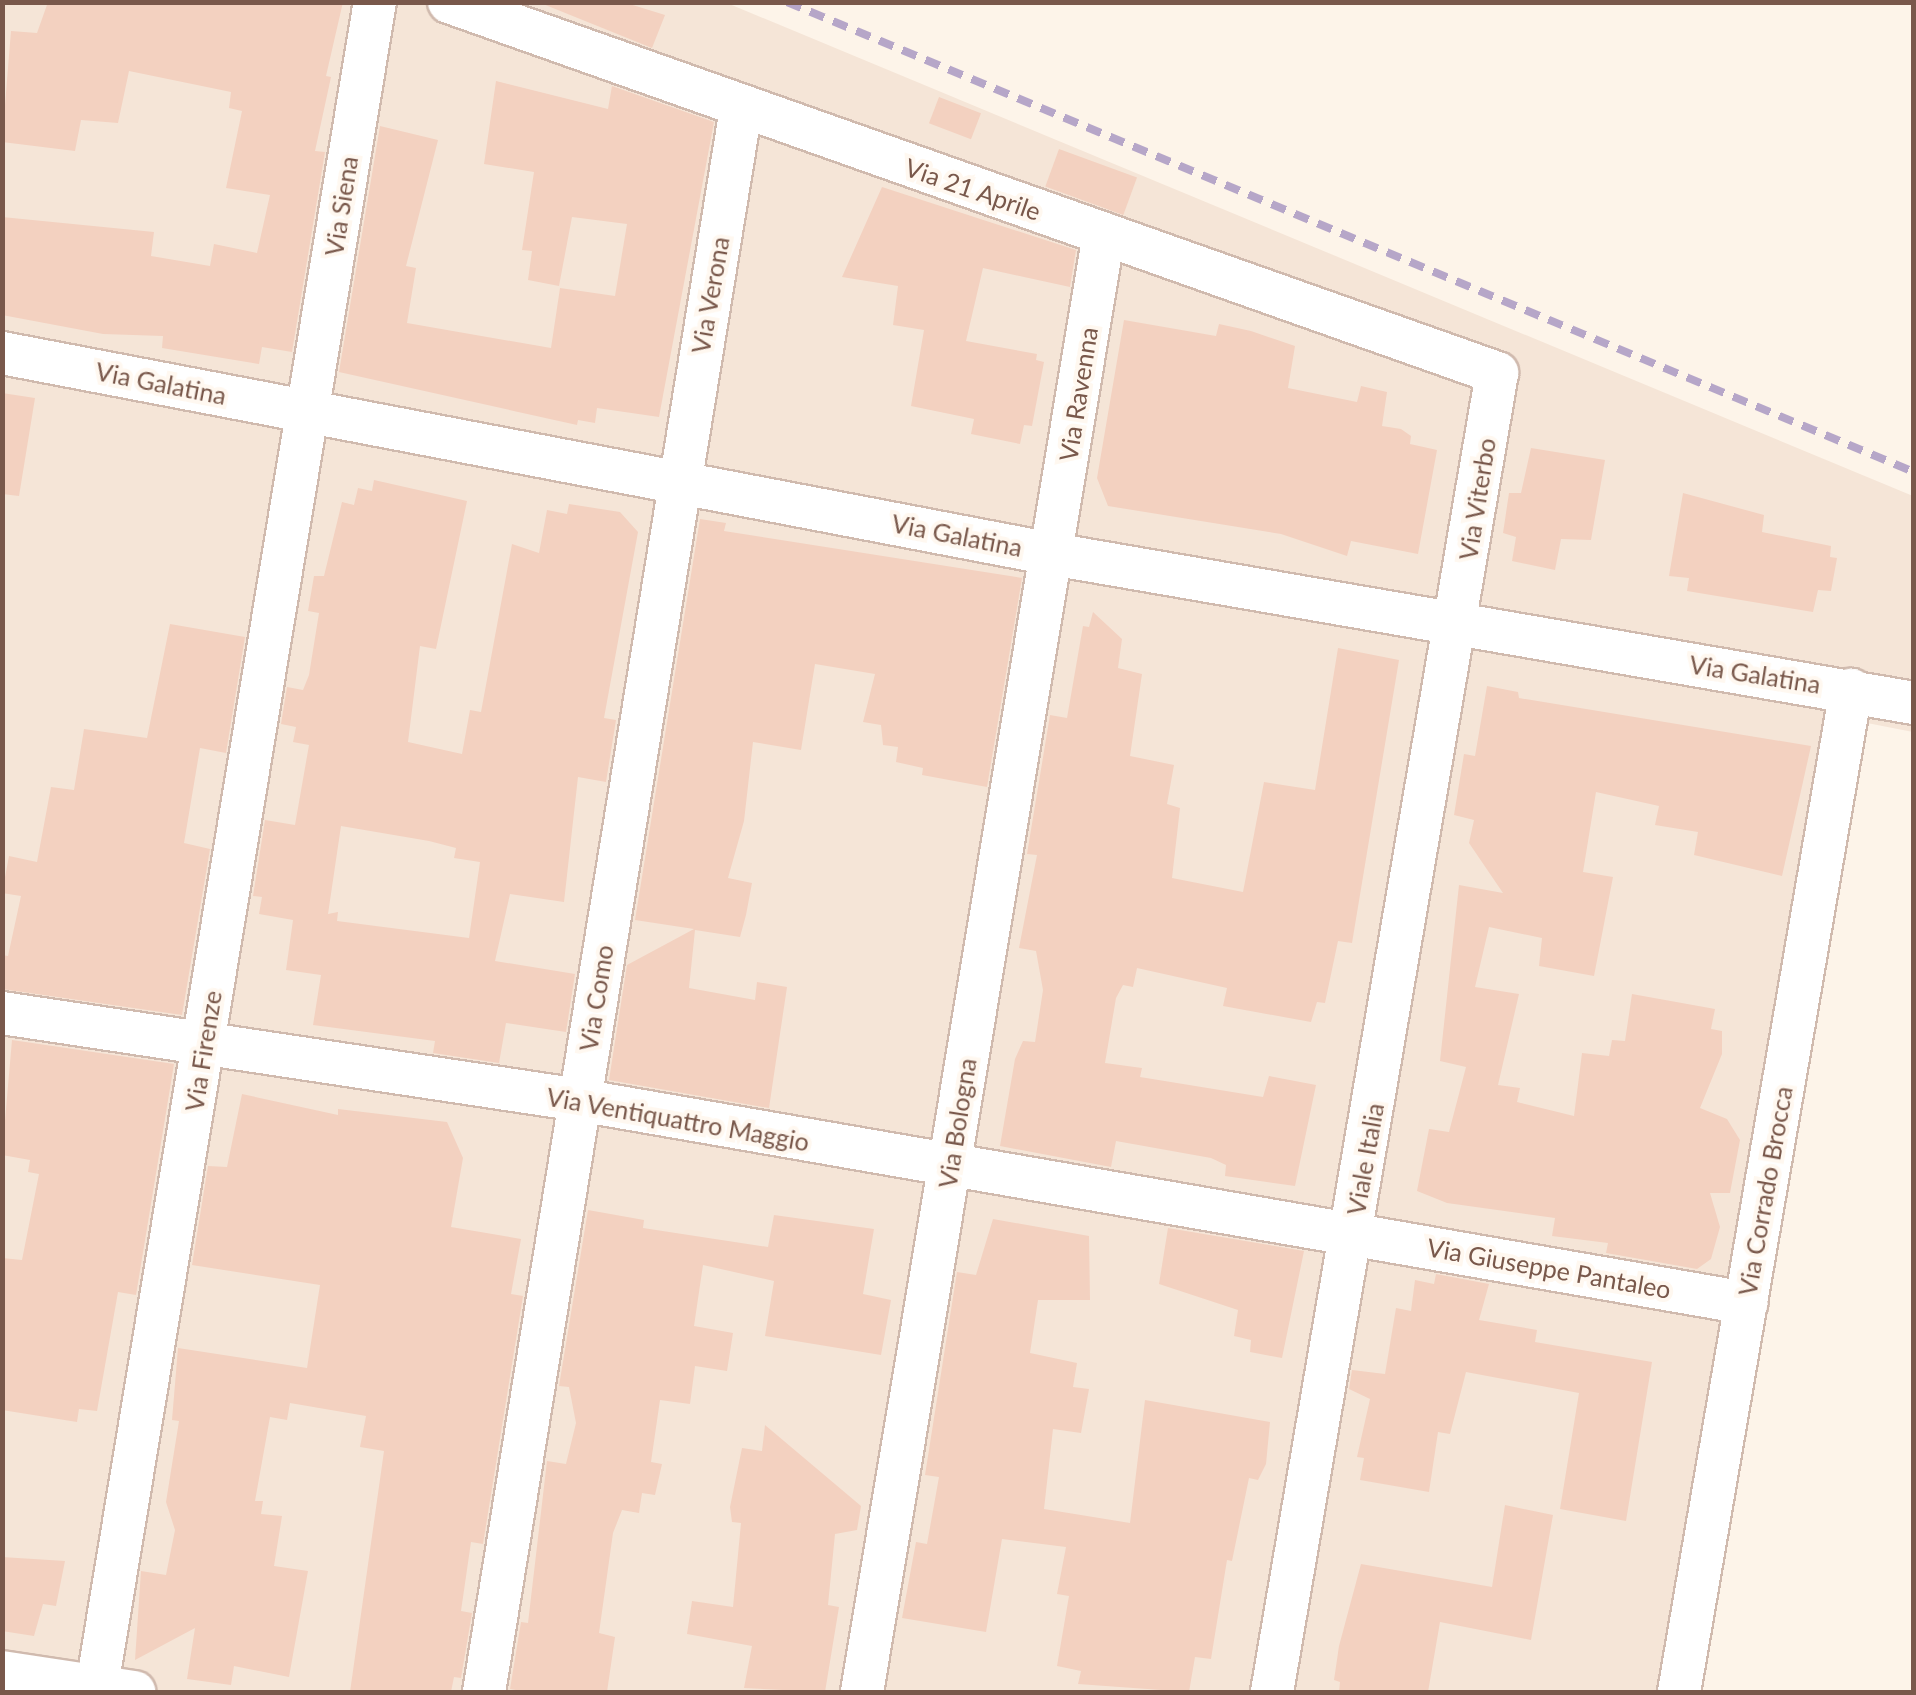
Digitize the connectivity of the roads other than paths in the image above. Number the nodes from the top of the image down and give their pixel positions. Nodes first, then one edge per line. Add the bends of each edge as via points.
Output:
1 (375, 2) edge
2 (449, 2) edge
3 (741, 109) junction
4 (1104, 234) junction
5 (2, 353) edge
6 (1497, 373) joint
7 (308, 410) junction
8 (679, 480) junction
9 (1052, 554) junction
10 (1458, 626) junction
11 (1851, 690) junction
12 (1914, 703) edge
13 (2, 1013) edge
14 (204, 1043) junction
15 (580, 1100) junction
16 (950, 1168) junction
17 (1352, 1232) junction
18 (1746, 1304) junction
19 (2, 1672) edge
20 (110, 1691) edge
21 (484, 1692) edge
22 (862, 1692) edge
23 (1272, 1692) edge
24 (1679, 1692) edge

1 - 7 street, Via Siena
2 - 3 street, Via 21 Aprile
3 - 4 street, Via 21 Aprile
3 - 8 street, Via Verona
4 - 6 street, Via 21 Aprile
4 - 9 street, Via Ravenna
5 - 7 street, Via Galatina
6 - 10 street, Via Viterbo
7 - 8 street, Via Galatina
7 - 14 street, Via Firenze
8 - 9 street, Via Galatina
8 - 15 street, Via Como
9 - 10 street, Via Galatina
9 - 16 street, Via Bologna
10 - 11 street, Via Galatina
10 - 17 street, Viale Italia
11 - 12 street, Via Galatina
11 - 18 street, Via Corrado Brocca
13 - 14 street, Via Ventiquattro Maggio
14 - 15 street, Via Ventiquattro Maggio
14 - 20 street, Via Firenze
15 - 16 street, Via Ventiquattro Maggio
15 - 21 street, Via Como
16 - 17 street, Via Ventiquattro Maggio
16 - 22 street, Via Bologna
17 - 18 street, Via Giuseppe Pantaleo
17 - 23 street, Viale Italia
18 - 24 street, Via Corrado Brocca
19 - 20 street

